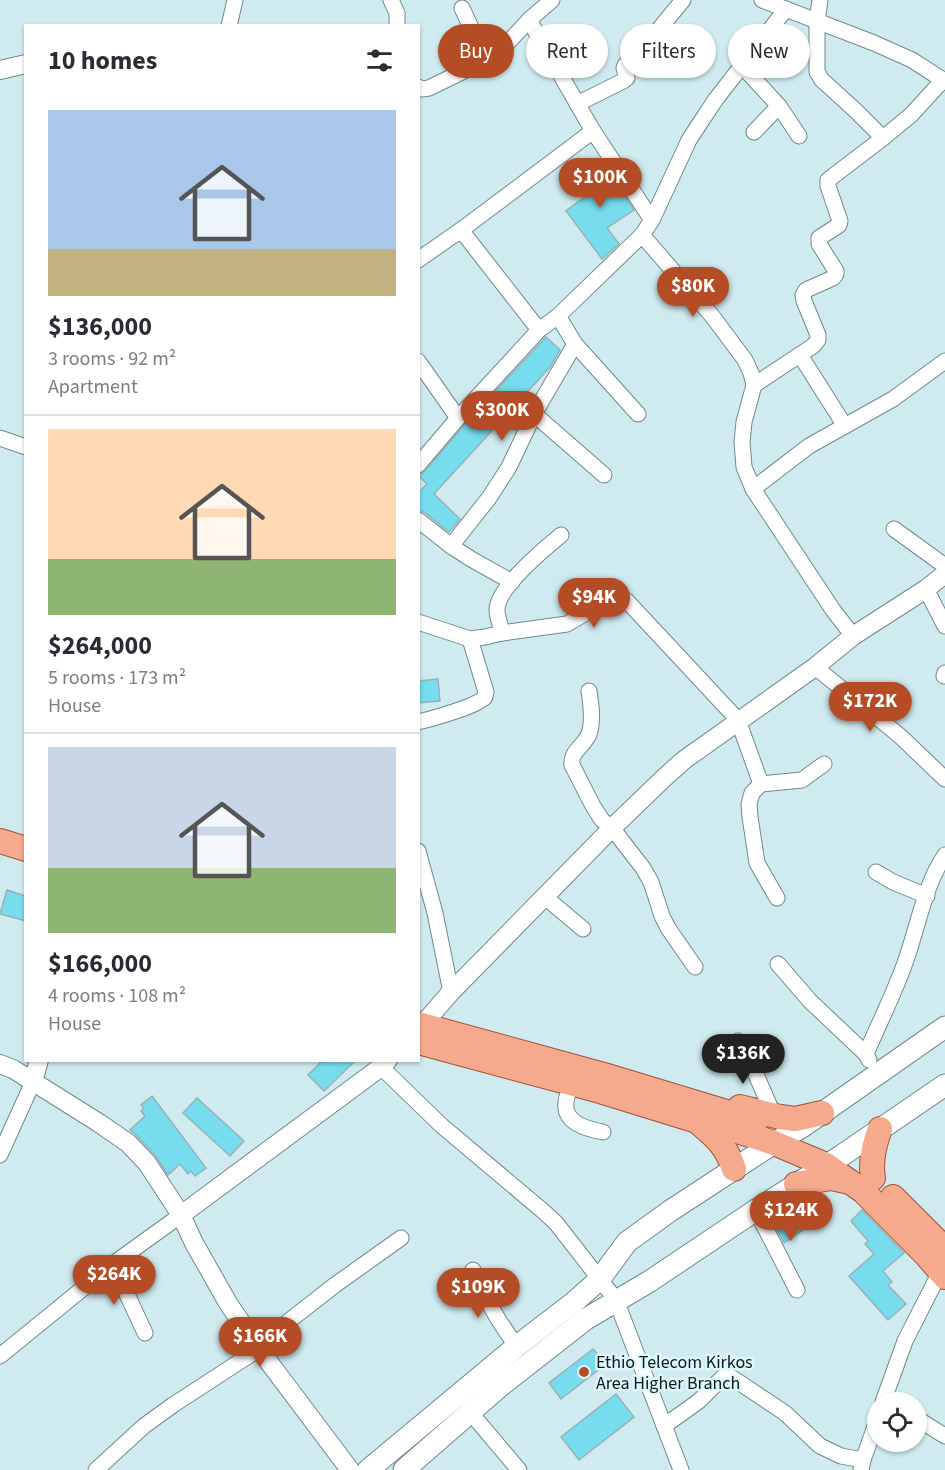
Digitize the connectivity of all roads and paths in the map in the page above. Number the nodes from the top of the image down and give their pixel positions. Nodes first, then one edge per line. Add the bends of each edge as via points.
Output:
1 (235, 0) edge
2 (391, 0) edge
3 (552, 0) edge
4 (683, 0) edge
5 (762, 0) edge
6 (820, 0) edge
7 (462, 8) dead end
8 (786, 9) junction
9 (529, 20) junction
10 (817, 22) junction
11 (229, 24) edge
12 (397, 24) edge
13 (469, 24) edge
14 (774, 24) edge
15 (514, 36) edge
16 (24, 64) edge
17 (0, 70) edge
18 (449, 78) edge
19 (733, 78) edge
20 (753, 78) edge
21 (944, 81) edge
22 (420, 88) edge
23 (577, 104) junction
24 (779, 106) junction
25 (593, 131) junction
26 (754, 132) dead end
27 (799, 136) dead end
28 (883, 138) junction
29 (652, 220) junction
30 (461, 230) junction
31 (642, 235) junction
32 (420, 259) edge
33 (558, 316) junction
34 (539, 330) junction
35 (575, 344) junction
36 (800, 355) junction
37 (945, 361) edge
38 (420, 364) edge
39 (754, 385) junction
40 (534, 414) junction
41 (638, 414) dead end
42 (458, 418) junction
43 (845, 426) junction
44 (0, 438) edge
45 (24, 446) edge
46 (420, 463) edge
47 (604, 475) dead end
48 (753, 489) junction
49 (420, 522) edge
50 (894, 529) dead end
51 (561, 536) dead end
52 (451, 546) junction
53 (945, 566) edge
54 (945, 574) edge
55 (512, 582) junction
56 (926, 589) junction
57 (420, 623) edge
58 (945, 626) edge
59 (502, 633) junction
60 (853, 636) junction
61 (470, 639) junction
62 (815, 667) junction
63 (589, 692) dead end
64 (738, 720) junction
65 (420, 721) edge
66 (824, 764) dead end
67 (945, 779) edge
68 (761, 784) junction
69 (612, 828) junction
70 (0, 841) edge
71 (24, 848) edge
72 (945, 855) edge
73 (0, 857) edge
74 (420, 857) edge
75 (24, 864) edge
76 (876, 872) dead end
77 (927, 896) junction
78 (545, 897) junction
79 (777, 898) dead end
80 (583, 929) dead end
81 (778, 964) dead end
82 (695, 967) dead end
83 (451, 992) junction
84 (945, 1027) edge
85 (420, 1030) edge
86 (738, 1041) dead end
87 (866, 1054) junction
88 (38, 1062) edge
89 (0, 1064) edge
90 (384, 1064) edge
91 (877, 1074) junction
92 (33, 1082) junction
93 (573, 1084) junction
94 (945, 1085) edge
95 (697, 1111) junction
96 (822, 1113) junction
97 (774, 1116) junction
98 (880, 1129) junction
99 (603, 1132) dead end
100 (782, 1138) junction
101 (0, 1155) edge
102 (834, 1160) junction
103 (734, 1169) junction
104 (863, 1180) junction
105 (796, 1184) junction
106 (756, 1210) junction
107 (181, 1215) junction
108 (400, 1238) dead end
109 (113, 1264) junction
110 (943, 1266) edge
111 (473, 1270) dead end
112 (599, 1280) junction
113 (797, 1290) dead end
114 (616, 1300) junction
115 (145, 1334) dead end
116 (517, 1346) junction
117 (259, 1349) junction
118 (0, 1356) edge
119 (890, 1392) edge
120 (470, 1412) junction
121 (927, 1425) edge
122 (664, 1426) junction
123 (945, 1436) edge
124 (867, 1450) edge
125 (862, 1465) edge
126 (96, 1470) edge
127 (350, 1470) edge
128 (368, 1470) edge
129 (404, 1470) edge
130 (519, 1470) edge
131 (681, 1470) edge

1 - 11 street
2 - 12 street
3 - 9 street
4 - 23 street via 625,65 627,78
5 - 8 street
6 - 10 street
7 - 13 street
8 - 10 street
8 - 14 street
9 - 15 street
9 - 23 street
10 - 21 street via 912,60
10 - 28 street via 817,72
16 - 17 street
18 - 22 street
19 - 29 street via 689,141
20 - 24 street
21 - 28 street
23 - 25 street
24 - 26 street
24 - 27 street
25 - 29 street
25 - 30 street
28 - 36 street via 828,180 840,221 819,238 819,244 836,274 803,295 818,340
29 - 31 street
30 - 32 street
30 - 34 street
31 - 33 street
31 - 39 street via 713,316 745,360
33 - 34 street
33 - 35 street
34 - 42 street
35 - 40 street
35 - 41 street
36 - 39 street
36 - 43 street
37 - 43 street
38 - 42 street
39 - 48 street via 742,442 744,467
40 - 47 street
40 - 52 street via 509,467
42 - 46 street
43 - 48 street via 809,446
44 - 45 street
48 - 60 street
49 - 52 street
50 - 53 street
51 - 55 street
52 - 55 street
54 - 56 street
55 - 59 street via 497,610
56 - 58 street
56 - 60 street
57 - 61 street
59 - 61 street
59 - 64 street via 567,624 619,597
60 - 62 street
61 - 65 street via 486,692 484,697 451,713
62 - 64 street
62 - 67 street via 900,736
63 - 69 street via 590,731 574,753 572,765 593,806
64 - 68 street
64 - 69 street via 684,760
66 - 68 street via 802,780
68 - 79 street via 752,793 750,817 757,863
69 - 78 street
69 - 82 street via 643,868 668,928
70 - 71 main road
72 - 77 street
73 - 75 main road
74 - 83 street
76 - 77 street
77 - 87 street via 905,964
78 - 80 street
78 - 83 street
81 - 87 street
83 - 85 street
84 - 91 main road
85 - 93 main road via 474,1056
85 - 95 main road via 491,1043
86 - 97 street
87 - 91 street
88 - 92 street
89 - 92 street
90 - 107 street
90 - 112 street via 442,1126 556,1223
91 - 96 main road
92 - 101 street
92 - 107 street via 128,1143
93 - 95 main road
93 - 99 street via 566,1100 570,1118
94 - 98 main road
95 - 97 main road via 712,1101
95 - 100 main road via 736,1114
95 - 103 main road via 729,1153
96 - 97 main road via 795,1119
96 - 100 main road
98 - 102 main road
98 - 104 main road
100 - 102 main road
100 - 103 main road
102 - 104 main road
102 - 105 main road
103 - 112 main road via 627,1242
104 - 105 main road
104 - 110 main road
105 - 106 main road
106 - 113 street
106 - 114 main road
107 - 109 street
107 - 117 street via 228,1303
108 - 117 street via 276,1331
109 - 115 street
109 - 118 street
110 - 119 street via 905,1341
111 - 116 street via 491,1309
112 - 114 street
112 - 116 main road
114 - 120 main road via 586,1319
114 - 122 street
116 - 128 main road
117 - 126 street via 144,1426
117 - 127 street
120 - 129 main road
120 - 130 street
121 - 123 street
122 - 125 street via 728,1376 784,1413 820,1446
122 - 131 street
124 - 125 street

